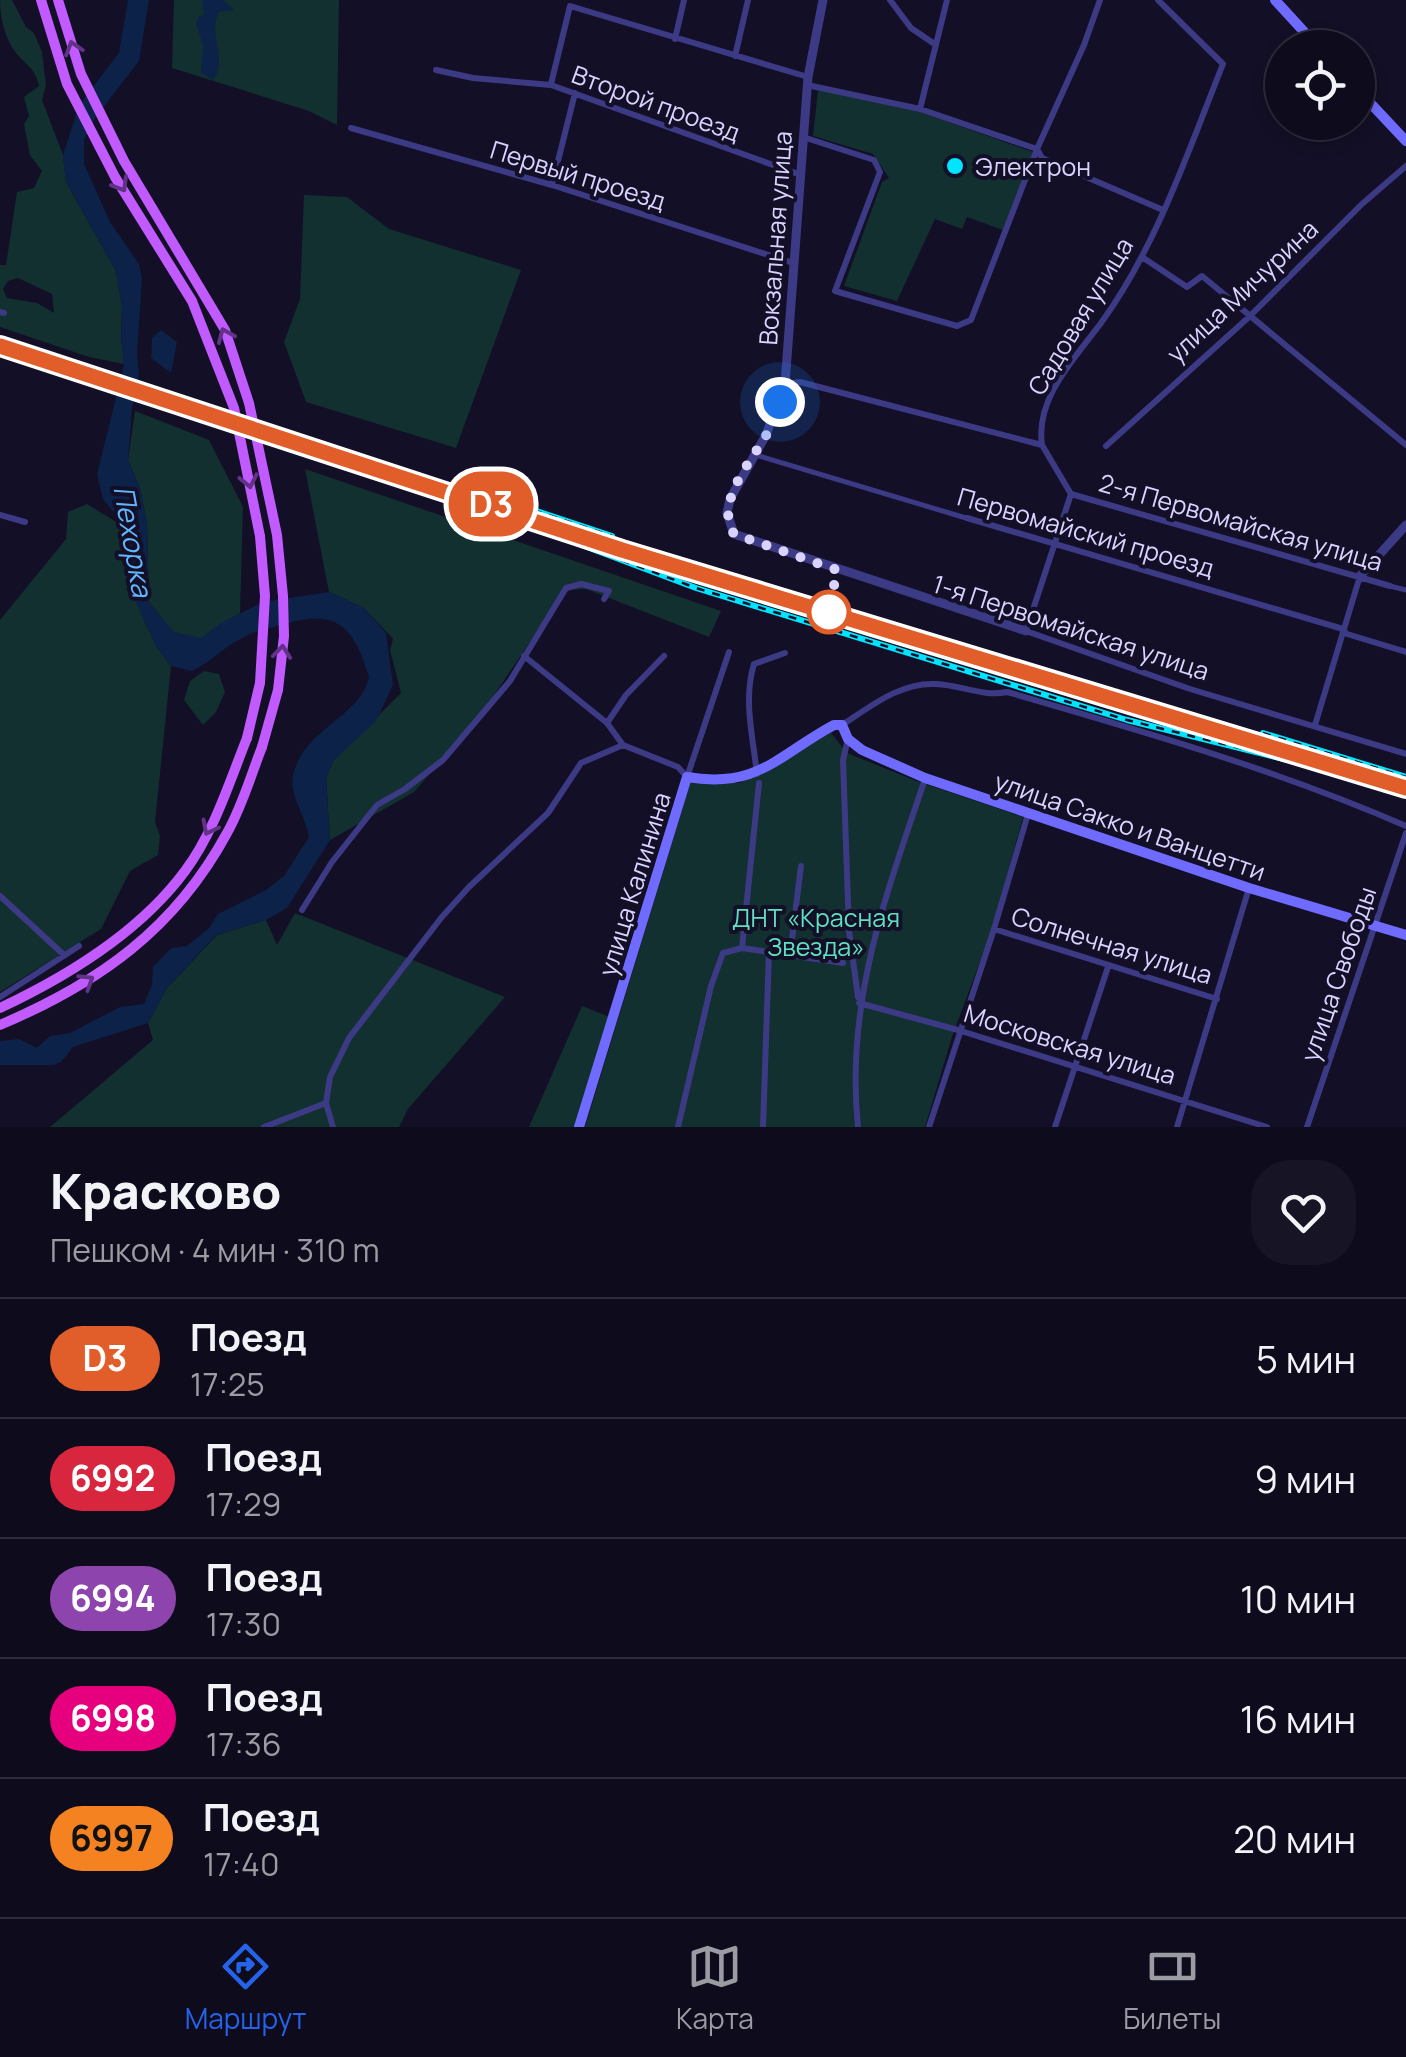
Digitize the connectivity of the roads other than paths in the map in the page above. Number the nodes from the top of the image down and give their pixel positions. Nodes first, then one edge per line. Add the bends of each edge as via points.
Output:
1 (41, 0) edge
2 (58, 0) edge
3 (684, 0) edge
4 (748, 0) edge
5 (824, 0) edge
6 (890, 0) edge
7 (947, 0) edge
8 (1100, 0) edge
9 (1158, 0) edge
10 (1274, 0) edge
11 (1302, 30) edge
12 (675, 39) junction
13 (936, 45) junction
14 (735, 56) junction
15 (436, 70) dead end
16 (808, 81) junction
17 (551, 85) junction
18 (575, 93) junction
19 (1375, 108) edge
20 (920, 109) junction
21 (351, 128) dead end
22 (803, 136) junction
23 (1406, 141) edge
24 (1037, 149) junction
25 (1406, 166) edge
26 (801, 175) junction
27 (552, 186) junction
28 (1163, 210) junction
29 (1142, 257) junction
30 (793, 263) junction
31 (1249, 317) junction
32 (786, 367) junction
33 (800, 382) junction
34 (785, 384) junction
35 (1042, 445) junction
36 (1406, 445) edge
37 (1106, 446) dead end
38 (754, 454) junction
39 (1071, 494) junction
40 (0, 514) edge
41 (967, 518) joint
42 (25, 522) dead end
43 (1406, 526) edge
44 (730, 527) joint
45 (1054, 544) junction
46 (1360, 576) junction
47 (1390, 586) joint
48 (1406, 590) edge
49 (604, 600) dead end
50 (1343, 629) junction
51 (1026, 631) junction
52 (729, 652) dead end
53 (1406, 652) edge
54 (785, 653) dead end
55 (524, 656) junction
56 (664, 656) dead end
57 (607, 723) junction
58 (842, 725) junction
59 (1315, 725) junction
60 (848, 739) junction
61 (623, 745) junction
62 (1406, 754) edge
63 (688, 777) junction
64 (758, 778) junction
65 (925, 778) junction
66 (1028, 814) junction
67 (1406, 830) edge
68 (801, 866) dead end
69 (1250, 888) junction
70 (0, 896) edge
71 (302, 910) dead end
72 (1376, 927) junction
73 (994, 929) junction
74 (1406, 935) edge
75 (79, 946) dead end
76 (742, 948) junction
77 (769, 951) junction
78 (64, 955) junction
79 (790, 955) junction
80 (843, 963) dead end
81 (1108, 967) junction
82 (0, 997) edge
83 (1217, 999) junction
84 (859, 1003) junction
85 (0, 1008) edge
86 (0, 1025) edge
87 (958, 1030) junction
88 (1075, 1066) junction
89 (1186, 1100) junction
90 (326, 1103) junction
91 (264, 1127) edge
92 (333, 1127) edge
93 (579, 1127) edge
94 (678, 1127) edge
95 (763, 1127) edge
96 (858, 1127) edge
97 (929, 1127) edge
98 (1054, 1127) edge
99 (1178, 1127) edge
100 (1267, 1127) edge
101 (1306, 1127) edge

1 -> 85 main road, bridge via 67,84 192,301 234,408 265,596 260,684 247,738 185,872 124,933
86 -> 2 main road, bridge via 121,960 200,879 229,830 262,747 284,636 277,535 250,403 225,330 124,160 81,74
3 - 12 street
4 - 14 street
5 - 16 street, Вокзальная улица
6 - 13 street
7 - 13 street
8 - 24 street
9 - 28 street, Садовая улица via 1223,64
10 - 11 main road
12 - 14 street
12 - 17 street via 570,6
13 - 20 street
14 - 16 street
15 - 17 street, Второй проезд
16 - 20 street
16 - 22 street, Вокзальная улица
17 - 18 street, Второй проезд
18 - 26 street, Второй проезд
18 - 27 street
19 - 23 main road
20 - 24 street
21 - 27 street, Первый проезд
22 - 24 street via 874,160 880,172 835,291 957,326 974,314
22 - 26 street, Вокзальная улица
24 - 28 street via 1042,158
25 - 31 street, улица Мичурина
26 - 30 street, Вокзальная улица
27 - 30 street, Первый проезд
28 - 29 street, Садовая улица
29 - 31 street via 1187,287 1202,276
29 - 35 street, Садовая улица via 1058,382 1046,408
30 - 32 street, Вокзальная улица
31 - 36 street
31 - 37 street, улица Мичурина
32 - 33 street
32 - 34 street, Вокзальная улица
33 - 34 street
33 - 35 street
34 - 38 street, Вокзальная улица
35 - 39 street, 2-я Первомайская улица
38 - 41 street, Первомайский проезд
38 - 44 street, Вокзальная улица via 730,499
39 - 45 street
39 - 46 street, 2-я Первомайская улица
40 - 42 street
41 - 45 street, Первомайский проезд
43 - 46 street
44 - 51 street, 1-я Первомайская улица via 734,534
45 - 50 street, Первомайский проезд
45 - 51 street
46 - 47 street, 2-я Первомайская улица
46 - 50 street
47 - 48 street, 2-я Первомайская улица
49 - 55 street via 609,591 581,584 566,588
50 - 53 street, Первомайский проезд
50 - 59 street
51 - 59 street, 1-я Первомайская улица
52 - 63 street, улица Калинина
54 - 64 street via 752,670 748,698
55 - 57 street
55 - 71 street via 443,760 377,805
56 - 57 street
57 - 61 street
58 - 60 main road
58 - 64 main road via 831,726
58 - 67 street via 917,684 1007,692 1250,766
59 - 62 street, 1-я Первомайская улица
60 - 65 main road, улица Сакко и Ванцетти
60 - 84 street via 843,760 849,932
61 - 63 street
61 - 90 street via 581,763 548,812 441,918 338,1055
63 - 64 main road
63 - 93 main road, улица Калинина
64 - 76 street
65 - 66 main road, улица Сакко и Ванцетти
65 - 84 street
66 - 69 main road, улица Сакко и Ванцетти
66 - 73 street
67 - 72 street, улица Свободы
68 - 79 street
69 - 72 main road, улица Сакко и Ванцетти
69 - 83 street
70 - 78 street
72 - 74 main road, улица Сакко и Ванцетти
72 - 101 street, улица Свободы
73 - 81 street, Солнечная улица
73 - 87 street
75 - 78 street
76 - 77 street
76 - 94 street via 723,953 711,986
77 - 79 street
77 - 95 street
78 - 82 street
79 - 80 street
81 - 83 street, Солнечная улица
81 - 88 street
83 - 89 street
84 - 87 street, Московская улица
84 - 96 street
87 - 88 street, Московская улица
87 - 97 street
88 - 89 street, Московская улица
88 - 98 street
89 - 99 street
89 - 100 street, Московская улица
90 - 91 street
90 - 92 street

